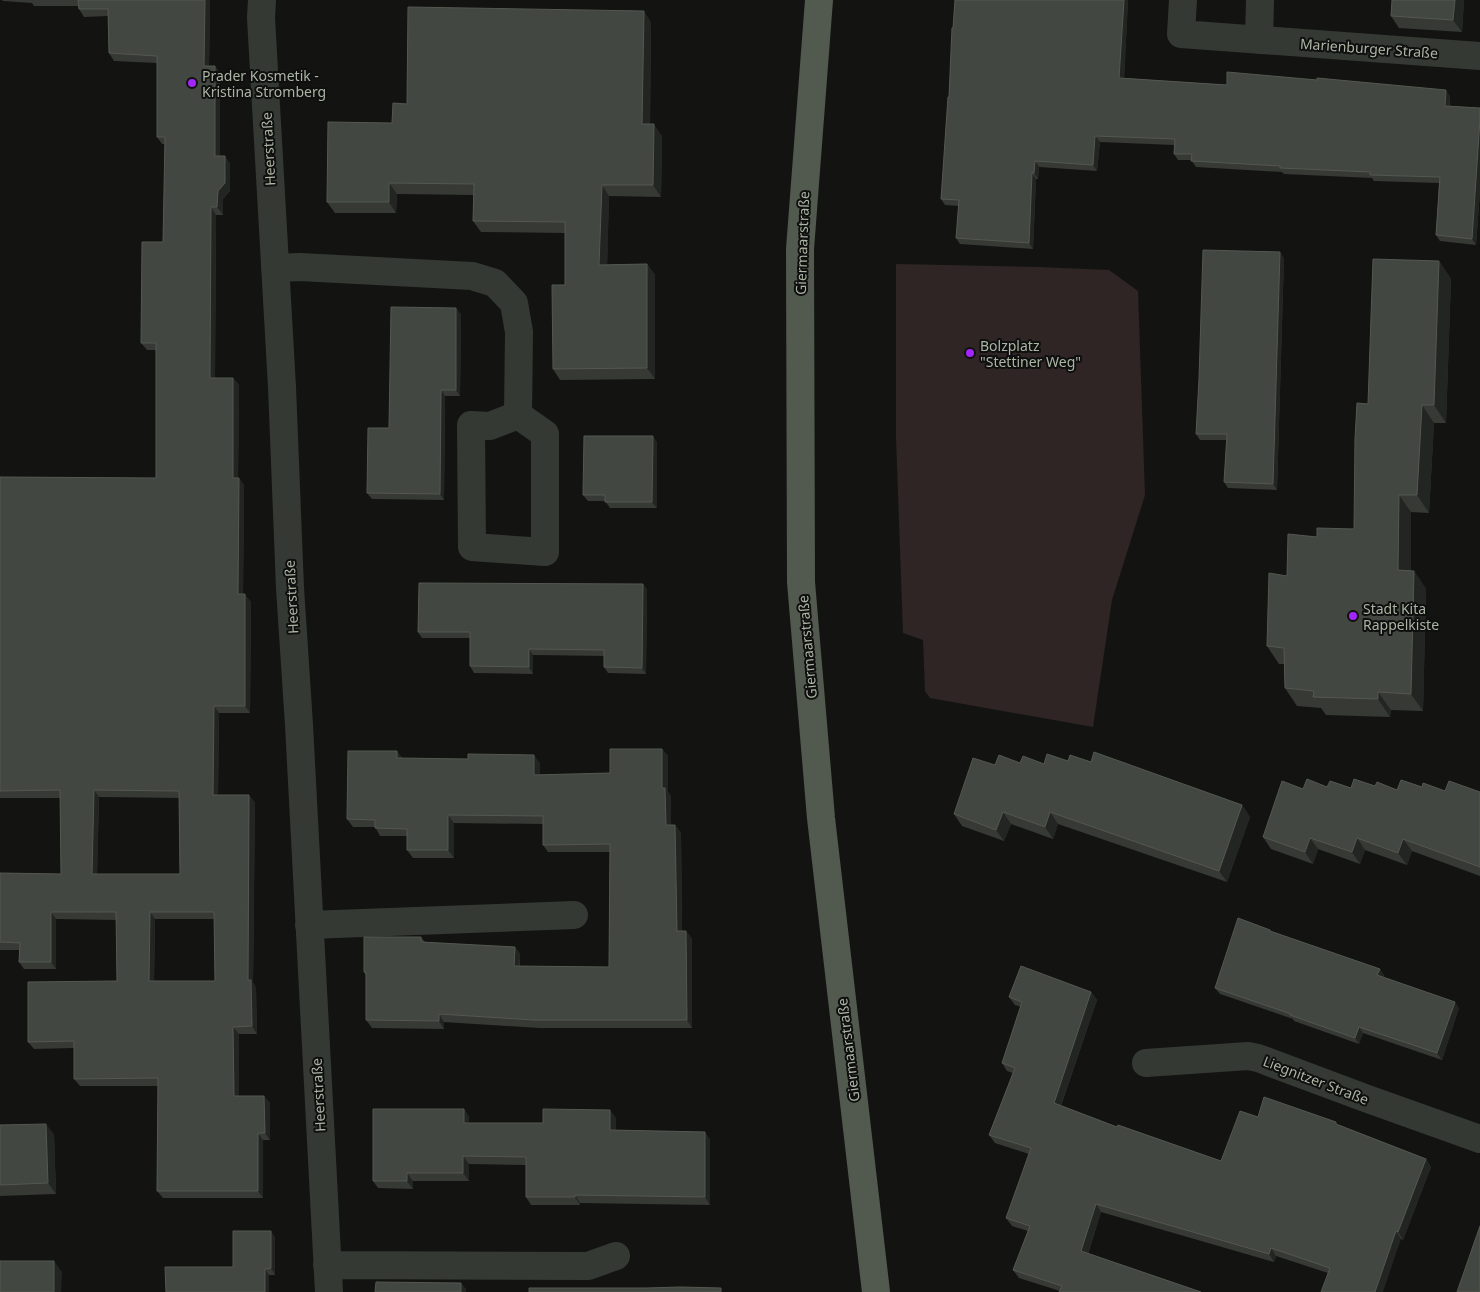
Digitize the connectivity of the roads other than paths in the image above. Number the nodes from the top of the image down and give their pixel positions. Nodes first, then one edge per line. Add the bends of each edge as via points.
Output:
1 (262, 0) edge
2 (819, 0) edge
3 (1183, 0) edge
4 (1260, 0) edge
5 (1259, 40) junction
6 (1480, 56) edge
7 (275, 268) junction
8 (518, 415) junction
9 (574, 915) dead end
10 (309, 925) junction
11 (1146, 1063) dead end
12 (1480, 1139) edge
13 (616, 1256) dead end
14 (327, 1265) junction
15 (328, 1292) edge
16 (876, 1292) edge

1 - 7 street, Heerstraße via 260,18
2 - 16 main road, Giermaarstraße via 800,249 802,582 821,818
3 - 5 street, Marienburger Straße via 1181,34
4 - 5 street
5 - 6 street, Marienburger Straße
7 - 8 street via 472,276 495,283 514,303 519,332
7 - 10 street, Heerstraße
8 - 8 street via 490,426 471,426 472,547 545,552 545,434
9 - 10 street
10 - 14 street, Heerstraße
11 - 12 street, Liegnitzer Straße via 1258,1058
13 - 14 street via 588,1266
14 - 15 street, Heerstraße

